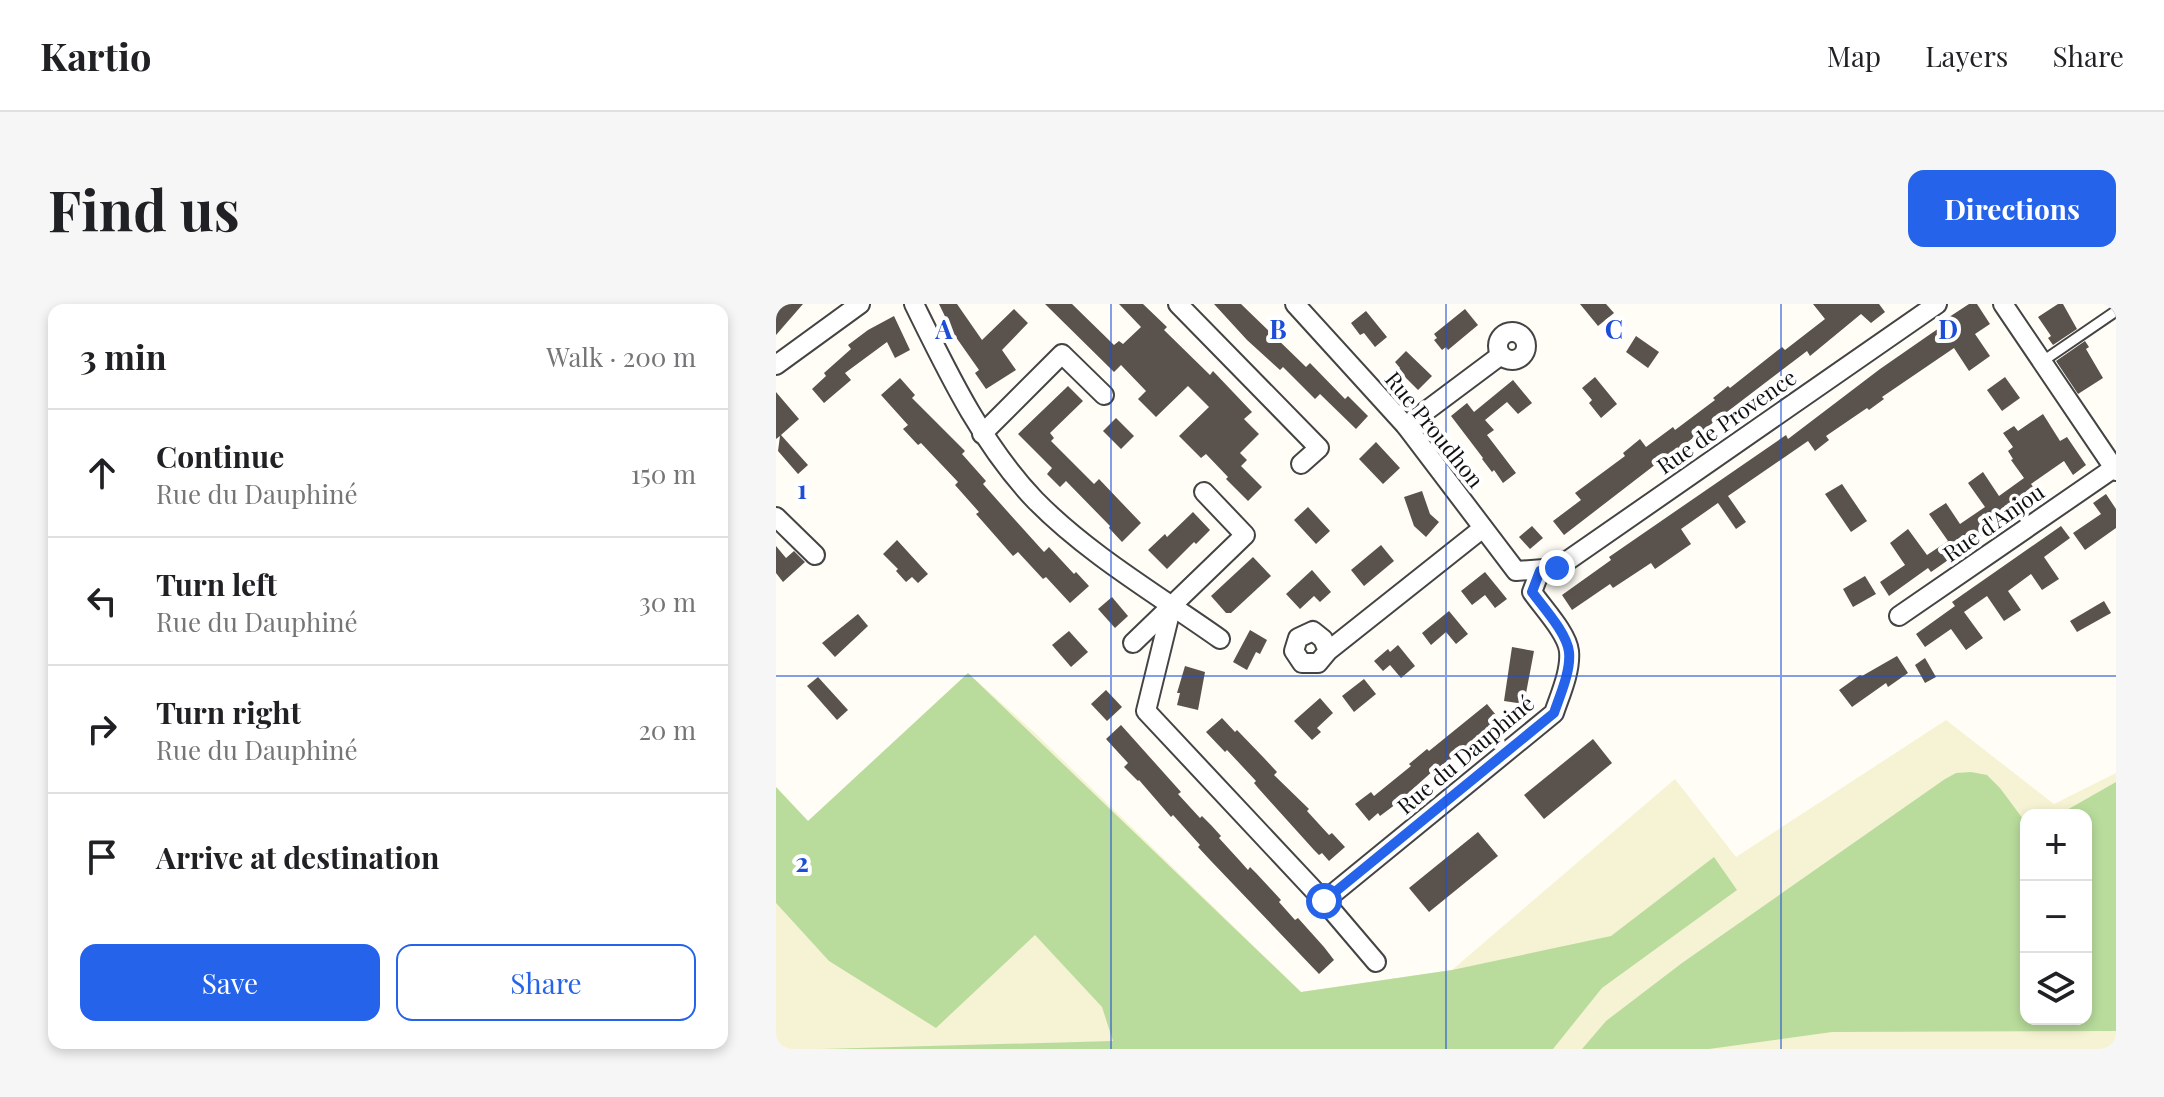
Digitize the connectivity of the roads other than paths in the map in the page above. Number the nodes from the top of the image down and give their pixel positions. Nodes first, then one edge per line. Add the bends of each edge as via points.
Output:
1 (860, 304) edge
2 (914, 304) edge
3 (1178, 304) edge
4 (1295, 304) edge
5 (1937, 304) edge
6 (2003, 304) edge
7 (2116, 311) edge
8 (1501, 355) dead end
9 (2043, 361) junction
10 (776, 365) edge
11 (1104, 395) dead end
12 (1406, 426) junction
13 (982, 434) junction
14 (1301, 464) dead end
15 (2115, 469) edge
16 (1204, 492) dead end
17 (776, 517) edge
18 (1483, 528) junction
19 (815, 555) dead end
20 (1540, 571) junction
21 (1172, 605) junction
22 (1899, 616) dead end
23 (1220, 639) dead end
24 (1133, 643) dead end
25 (1328, 651) dead end
26 (1324, 901) junction
27 (1376, 962) dead end

1 - 10 street
2 - 13 street
3 - 14 street via 1319,448
4 - 12 street, Rue Proudhon
5 - 20 street, Rue de Provence via 1557,568
6 - 9 street
7 - 9 lane
8 - 12 street
9 - 15 street
11 - 13 street via 1062,354 1052,356
12 - 18 street, Rue Proudhon
13 - 21 street via 1035,500 1093,551
15 - 22 street, Rue d'Anjou
16 - 21 street via 1245,535
17 - 19 street
18 - 20 street, Rue Proudhon via 1516,571
18 - 25 street
20 - 26 street, Rue du Dauphiné via 1532,592 1569,652 1554,713
21 - 23 street
21 - 24 street
21 - 26 street via 1146,711
26 - 27 street

